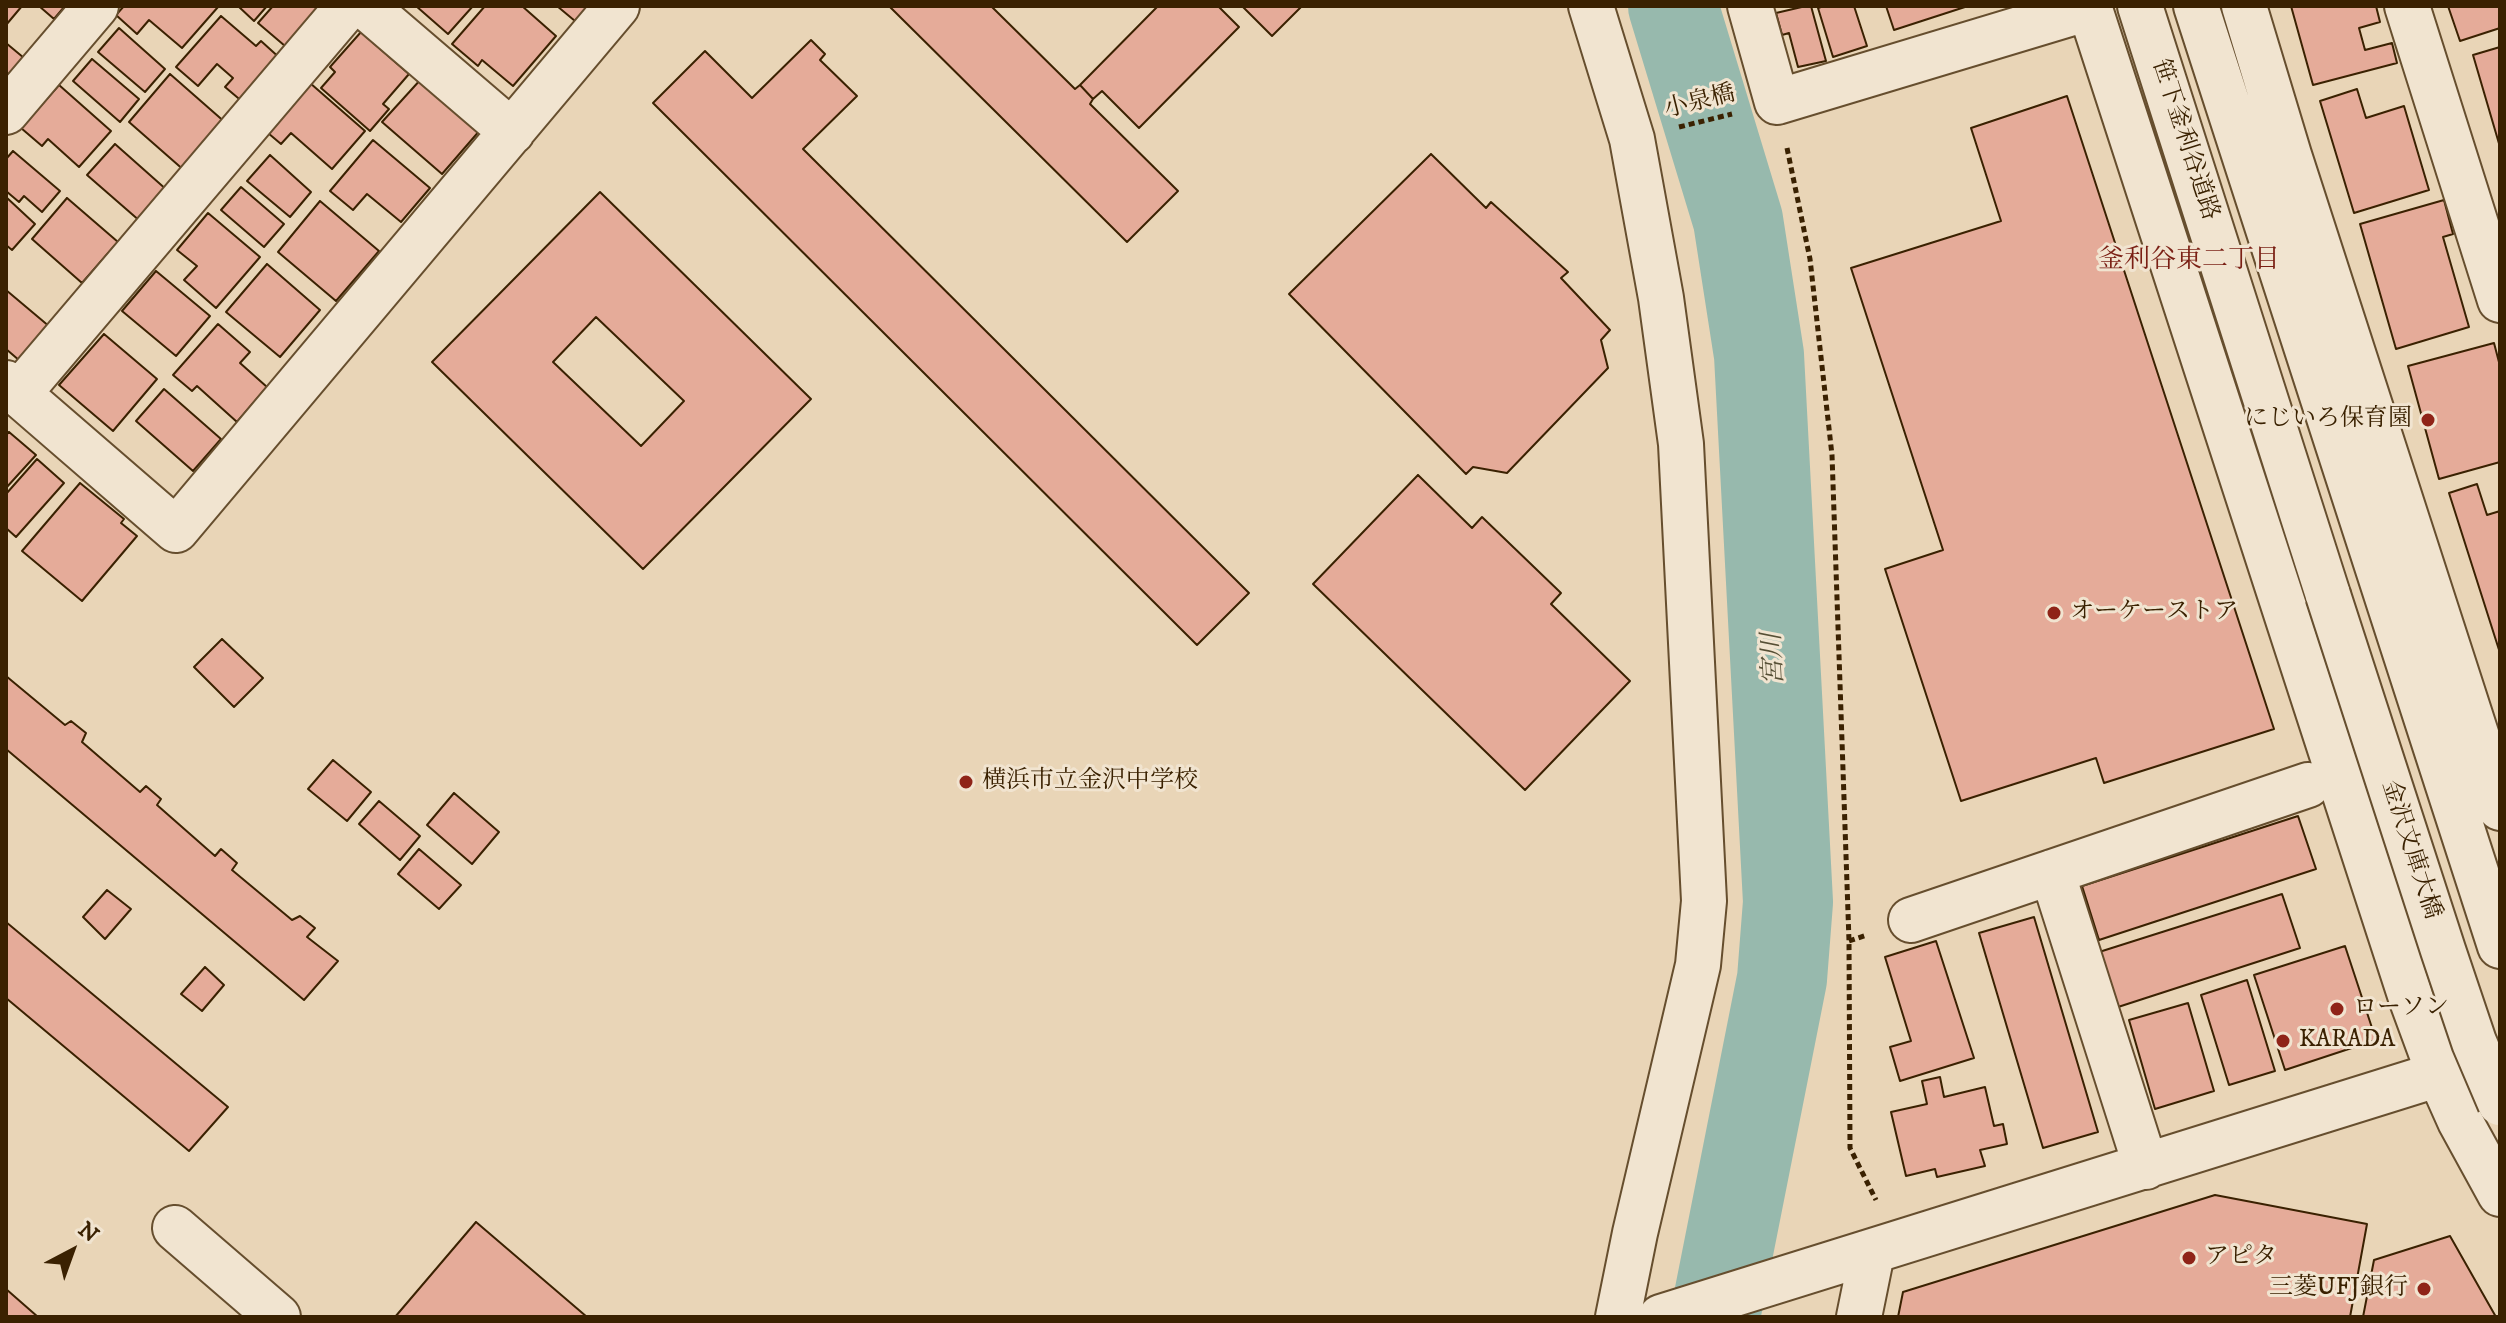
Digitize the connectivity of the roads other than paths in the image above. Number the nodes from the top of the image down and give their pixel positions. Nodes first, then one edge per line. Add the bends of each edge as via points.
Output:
1 (96, 6) edge
2 (348, 6) edge
3 (365, 6) edge
4 (617, 6) edge
5 (1591, 6) edge
6 (1750, 6) edge
7 (2140, 6) edge
8 (2196, 6) edge
9 (2244, 6) edge
10 (2407, 6) edge
11 (2089, 7) edge
12 (6, 112) edge
13 (512, 132) junction
14 (2500, 300) edge
15 (12, 388) edge
16 (2328, 595) joint
17 (2308, 785) dead end
18 (2500, 808) edge
19 (2052, 872) junction
20 (1911, 920) dead end
21 (2500, 946) edge
22 (2500, 1054) edge
23 (2439, 1074) junction
24 (2500, 1103) edge
25 (2146, 1167) junction
26 (2500, 1194) edge
27 (175, 1228) dead end
28 (1885, 1249) junction
29 (1663, 1316) edge
30 (278, 1317) edge
31 (1618, 1317) edge
32 (1859, 1317) edge

1 - 12 street
2 - 15 street
3 - 13 street
4 - 13 street
5 - 31 street via 1632,139 1681,444 1704,901 1698,965
6 - 11 street via 1777,102
7 - 16 street, 笹下釜利谷道路
8 - 21 street
9 - 18 street
10 - 14 street
11 - 23 street
13 - 15 street via 176,530
16 - 24 street, 金沢文庫大橋, bridge via 2474,1042
17 - 19 street
19 - 20 street
19 - 25 street
22 - 23 street
23 - 25 street
23 - 26 street
25 - 28 street
27 - 30 street
28 - 29 street
28 - 32 street

